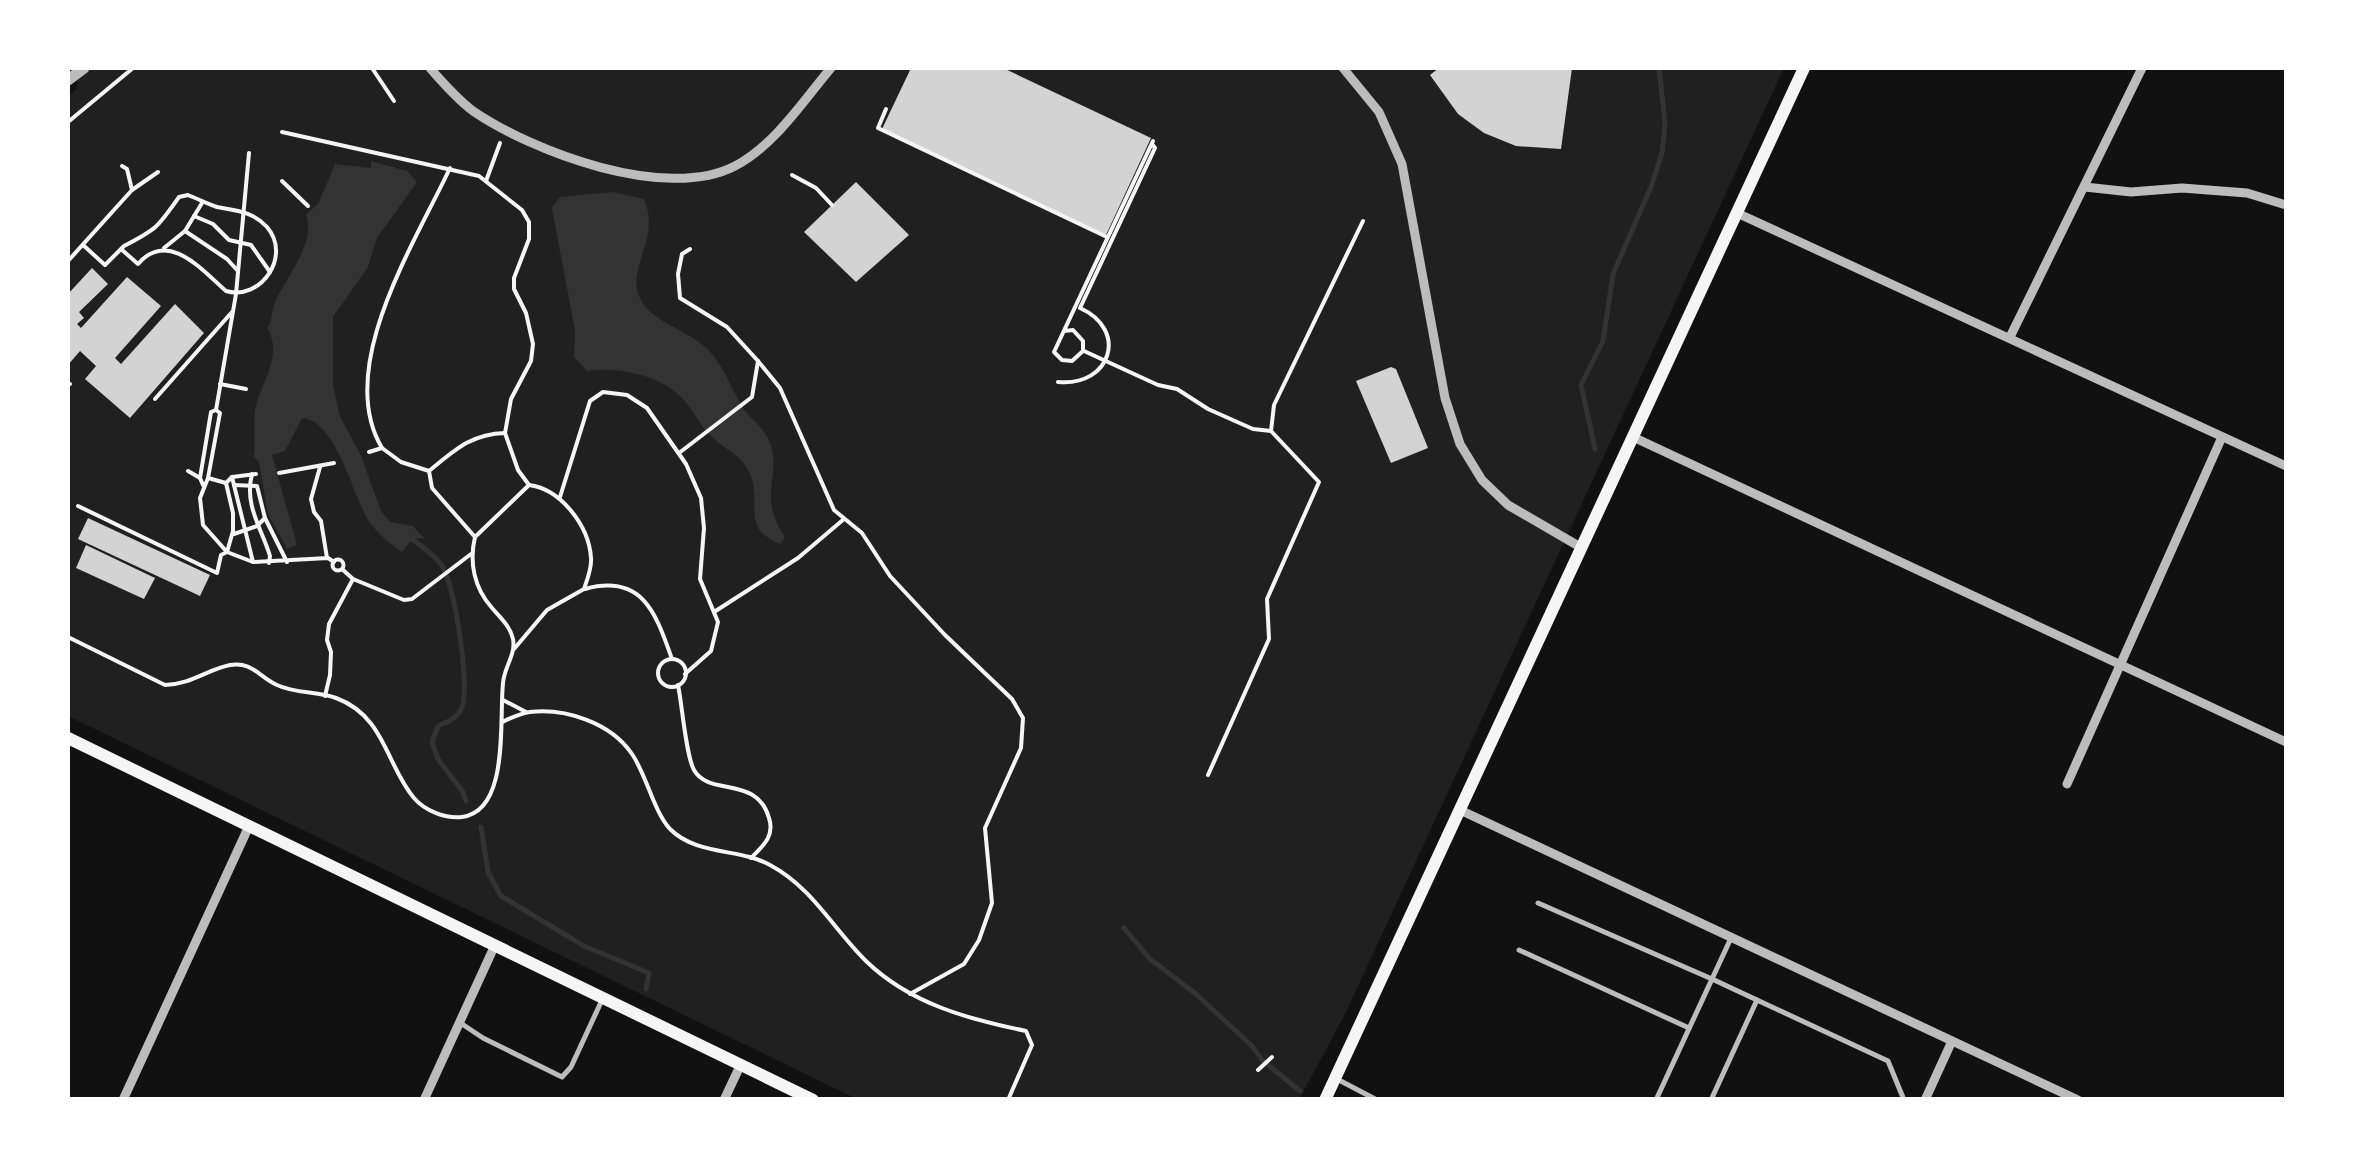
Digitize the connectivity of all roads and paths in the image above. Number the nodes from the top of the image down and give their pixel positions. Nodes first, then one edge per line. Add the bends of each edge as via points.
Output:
1 (84, 68) edge
2 (133, 68) edge
3 (372, 68) edge
4 (430, 68) edge
5 (831, 68) edge
6 (1343, 68) edge
7 (1804, 68) edge
8 (2142, 68) edge
9 (68, 80) edge
10 (394, 101) dead end
11 (886, 109) dead end
12 (68, 122) edge
13 (506, 129) junction
14 (282, 132) dead end
15 (249, 153) dead end
16 (122, 166) dead end
17 (450, 168) junction
18 (158, 172) dead end
19 (792, 175) dead end
20 (282, 181) dead end
21 (486, 181) junction
22 (2084, 187) junction
23 (132, 190) junction
24 (203, 200) junction
25 (832, 205) dead end
26 (308, 206) dead end
27 (2286, 206) edge
28 (243, 211) junction
29 (1737, 213) junction
30 (194, 216) junction
31 (1363, 220) dead end
32 (185, 231) junction
33 (1108, 237) junction
34 (240, 242) junction
35 (83, 244) junction
36 (164, 248) junction
37 (690, 248) dead end
38 (120, 249) junction
39 (68, 262) edge
40 (238, 270) junction
41 (270, 273) junction
42 (236, 294) junction
43 (232, 312) junction
44 (1064, 331) junction
45 (2010, 338) junction
46 (1083, 351) junction
47 (758, 361) junction
48 (1106, 361) junction
49 (1058, 382) dead end
50 (220, 384) junction
51 (246, 389) dead end
52 (155, 398) dead end
53 (216, 410) junction
54 (1271, 431) junction
55 (505, 433) junction
56 (2222, 436) junction
57 (1633, 437) junction
58 (382, 448) junction
59 (369, 452) dead end
60 (679, 453) junction
61 (334, 463) dead end
62 (2286, 466) edge
63 (320, 467) junction
64 (428, 471) junction
65 (188, 472) dead end
66 (280, 474) dead end
67 (232, 477) junction
68 (200, 478) junction
69 (208, 478) junction
70 (226, 483) junction
71 (203, 485) junction
72 (234, 485) junction
73 (249, 485) junction
74 (529, 485) junction
75 (560, 497) junction
76 (78, 506) dead end
77 (264, 518) junction
78 (845, 518) junction
79 (257, 526) junction
80 (246, 530) junction
81 (232, 535) junction
82 (475, 537) junction
83 (1582, 548) junction
84 (228, 552) junction
85 (471, 554) junction
86 (328, 558) junction
87 (253, 562) junction
88 (287, 562) junction
89 (269, 563) junction
90 (354, 579) junction
91 (584, 590) junction
92 (714, 612) junction
93 (68, 637) edge
94 (514, 649) junction
95 (672, 659) junction
96 (2118, 664) junction
97 (685, 674) junction
98 (678, 685) junction
99 (324, 696) junction
100 (502, 700) junction
101 (526, 712) junction
102 (502, 722) junction
103 (68, 738) edge
104 (2286, 742) edge
105 (1208, 775) dead end
106 (2067, 784) dead end
107 (1460, 810) junction
108 (249, 826) junction
109 (750, 859) junction
110 (1538, 903) dead end
111 (1732, 937) junction
112 (495, 945) junction
113 (1518, 950) dead end
114 (1712, 979) junction
115 (910, 994) junction
116 (604, 998) junction
117 (1757, 1000) junction
118 (460, 1022) junction
119 (1689, 1028) junction
120 (1952, 1041) junction
121 (1272, 1057) dead end
122 (741, 1064) junction
123 (1258, 1070) dead end
124 (1335, 1078) junction
125 (123, 1100) edge
126 (424, 1100) edge
127 (724, 1100) edge
128 (812, 1100) edge
129 (1008, 1100) edge
130 (1325, 1100) edge
131 (1377, 1100) edge
132 (1656, 1100) edge
133 (1712, 1100) edge
134 (1904, 1100) edge
135 (1925, 1100) edge
136 (2078, 1100) edge

1 - 9 street
2 - 12 path
3 - 10 path
4 - 13 street via 462,103
5 - 13 street via 760,148 710,175 670,179 631,173
6 - 83 street via 1380,112 1402,164 1460,444 1508,505
7 - 29 main road
8 - 22 street
11 - 33 path via 878,128
13 - 21 path
14 - 17 path
15 - 28 path
16 - 23 path
17 - 21 path
17 - 58 path via 376,328 366,394
18 - 23 path
19 - 25 path
20 - 26 path
21 - 55 path via 529,222 514,288 534,344
22 - 27 street via 2247,193
22 - 45 street
23 - 35 path
24 - 28 path
24 - 30 path
24 - 38 path via 179,197 151,234
28 - 34 path
28 - 41 path via 274,237
29 - 45 street
29 - 57 main road
30 - 32 path
30 - 34 path
31 - 54 path via 1274,406
32 - 36 path
32 - 40 path
33 - 44 path
33 - 48 path via 1153,143 1080,308 1102,324
34 - 40 path
34 - 41 path via 251,245
35 - 38 path via 105,265
35 - 39 path
36 - 38 path via 138,264
36 - 42 path
37 - 47 path via 678,274 680,298 727,327
40 - 42 path
41 - 42 path
42 - 43 path
43 - 50 path
43 - 52 path
44 - 46 path via 1081,336
44 - 46 path via 1057,357 1072,361
45 - 56 street
46 - 48 path
47 - 60 path via 752,396
47 - 78 path via 780,388 834,510
48 - 49 path via 1090,378
48 - 54 path
50 - 51 path
50 - 53 path
53 - 68 path
53 - 69 path
54 - 105 path via 1319,482 1267,600 1270,638
55 - 64 path via 467,440
55 - 74 path
56 - 62 street
56 - 96 street
57 - 83 main road
57 - 96 street
58 - 59 path
58 - 64 path
60 - 75 path via 647,408 603,392 584,413
60 - 92 path via 700,498 700,579
61 - 63 path
63 - 66 path
63 - 86 path via 311,499
64 - 82 path via 432,488
65 - 68 path
67 - 70 path
67 - 72 path
67 - 73 path via 254,474
68 - 71 path
69 - 70 path
69 - 71 path
70 - 81 path
71 - 84 path via 203,525
72 - 73 path
72 - 80 path
73 - 77 path via 257,486
73 - 79 path
74 - 75 path
74 - 82 path
75 - 91 path via 588,542 592,561
76 - 84 path via 217,573
77 - 79 path
77 - 88 path
78 - 92 path via 798,558
78 - 115 path via 910,599 1012,698 1023,718 1020,748 985,828 992,902 979,940 964,964
79 - 80 path
79 - 89 path
80 - 81 path
80 - 87 path
81 - 84 path
82 - 85 path
83 - 107 main road
84 - 87 path
85 - 90 path via 422,594 404,600
85 - 94 path via 477,585 507,625
86 - 88 path
86 - 90 path
87 - 89 path
88 - 89 path
90 - 99 path via 329,624
91 - 94 path via 547,610
91 - 95 path via 612,584 645,600
92 - 97 path via 712,651
93 - 99 path via 165,685 249,664 276,684
94 - 100 path
95 - 97 path
95 - 98 path via 660,666 659,678
96 - 104 street
96 - 106 street
97 - 98 path
98 - 109 path via 693,769 703,780 743,788 766,805 768,840
99 - 102 path via 338,698 376,728 414,799 454,818 476,815 486,805
100 - 101 path
100 - 102 path
101 - 102 path
101 - 109 path via 588,720 613,735 632,753 670,828 702,847
103 - 108 main road
107 - 111 street
107 - 124 main road
108 - 112 main road
108 - 125 street
109 - 115 path via 766,862 803,889 866,961
110 - 114 lane
111 - 114 lane
111 - 120 street
112 - 116 main road
112 - 118 street
113 - 119 lane
114 - 117 lane
114 - 119 lane
115 - 129 path via 951,1013 1026,1031 1032,1045
116 - 118 lane via 562,1076
116 - 122 main road
117 - 133 lane
117 - 134 lane via 1888,1061
118 - 126 street
119 - 132 lane
120 - 135 street
120 - 136 street
121 - 123 path
122 - 127 street
122 - 128 main road
124 - 130 main road
124 - 131 lane

